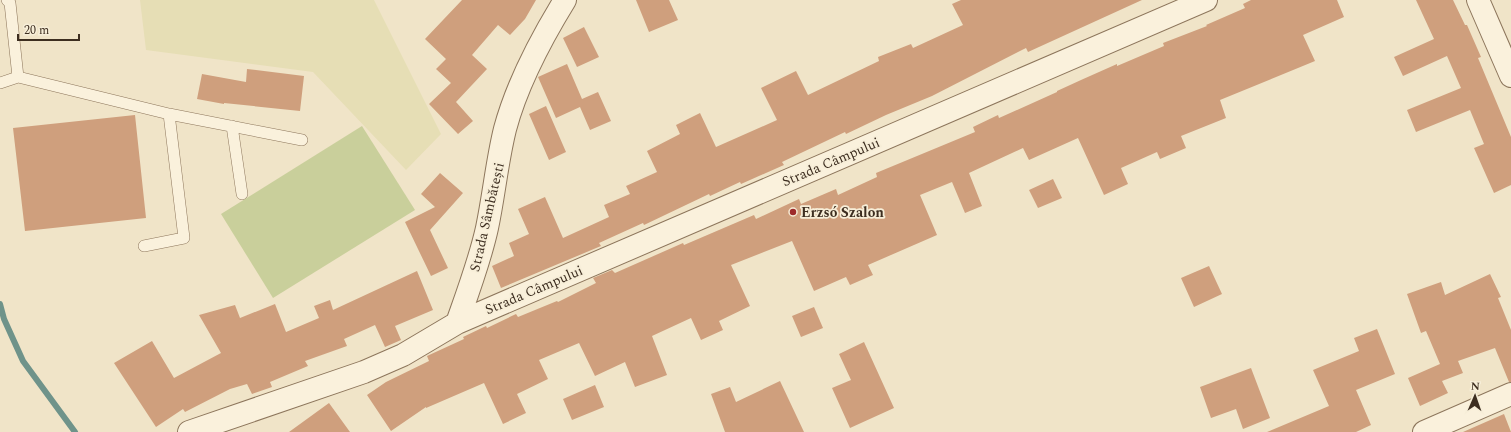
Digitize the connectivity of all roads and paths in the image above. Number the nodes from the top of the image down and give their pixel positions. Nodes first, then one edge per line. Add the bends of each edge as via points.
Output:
1 (566, 0) edge
2 (1206, 0) edge
3 (1478, 0) edge
4 (9, 1) edge
5 (18, 76) junction
6 (1511, 76) edge
7 (0, 82) edge
8 (169, 114) junction
9 (232, 126) junction
10 (302, 140) dead end
11 (242, 194) dead end
12 (144, 246) dead end
13 (457, 323) junction
14 (1511, 394) edge
15 (189, 432) edge
16 (1424, 432) edge

1 - 13 street, Strada Sâmbătești via 545,32 522,82 506,128 487,229
2 - 13 street, Strada Câmpului
3 - 6 street
4 - 5 lane
5 - 7 lane
5 - 8 lane
8 - 9 lane
8 - 12 lane via 184,238
9 - 10 lane
9 - 11 lane
13 - 15 street via 403,355 364,372
14 - 16 street

